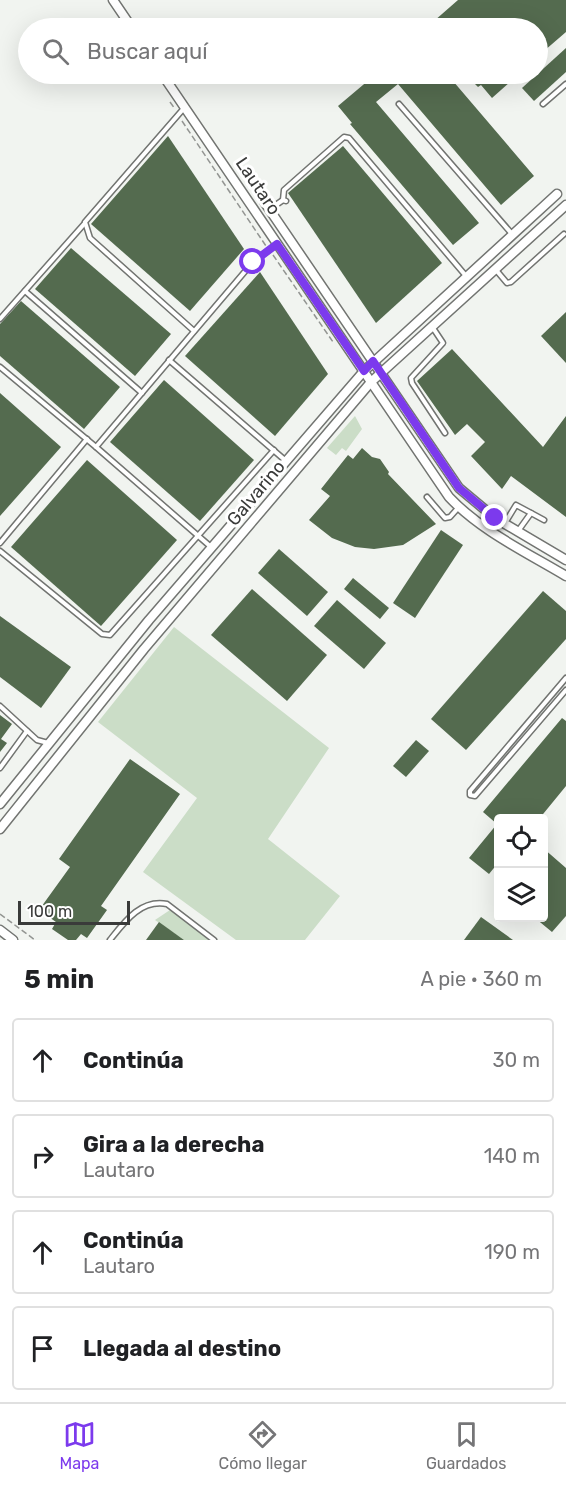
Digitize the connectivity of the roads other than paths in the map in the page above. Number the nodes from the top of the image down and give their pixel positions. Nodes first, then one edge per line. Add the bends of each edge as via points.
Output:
1 (113, 0) edge
2 (125, 18) edge
3 (169, 84) edge
4 (566, 84) edge
5 (399, 104) dead end
6 (543, 104) dead end
7 (185, 107) junction
8 (557, 194) dead end
9 (566, 205) edge
10 (267, 206) joint
11 (85, 222) junction
12 (512, 234) junction
13 (564, 234) dead end
14 (277, 244) junction
15 (455, 266) junction
16 (495, 269) junction
17 (450, 270) dead end
18 (466, 276) junction
19 (25, 291) junction
20 (0, 319) edge
21 (431, 327) junction
22 (194, 331) junction
23 (169, 360) junction
24 (373, 361) junction
25 (0, 367) edge
26 (364, 371) junction
27 (381, 372) junction
28 (371, 382) junction
29 (142, 393) junction
30 (445, 433) dead end
31 (87, 439) junction
32 (96, 447) junction
33 (274, 450) junction
34 (286, 461) junction
35 (427, 497) dead end
36 (459, 507) junction
37 (531, 513) junction
38 (544, 520) dead end
39 (504, 523) junction
40 (518, 531) junction
41 (198, 535) junction
42 (0, 543) edge
43 (212, 547) junction
44 (0, 550) edge
45 (566, 560) edge
46 (566, 576) edge
47 (566, 678) edge
48 (566, 690) edge
49 (0, 706) edge
50 (27, 731) junction
51 (50, 743) junction
52 (0, 768) edge
53 (0, 804) edge
54 (0, 829) edge
55 (0, 930) edge
56 (13, 940) edge
57 (111, 940) edge
58 (214, 940) edge

1 - 2 street
3 - 7 street, Lautaro
4 - 6 lane
5 - 12 lane
7 - 11 lane
7 - 14 street, Lautaro
8 - 12 street, Galvarino
9 - 16 street, Galvarino
10 - 15 lane via 285,201 284,190 344,137 349,138
10 - 24 street, Lautaro
11 - 19 lane
11 - 22 lane via 90,238
12 - 18 street, Galvarino
13 - 16 lane via 511,282 507,283
14 - 22 lane via 253,262
14 - 26 street, Lautaro
15 - 17 lane
15 - 18 lane
16 - 21 street, Galvarino
18 - 24 street, Galvarino
19 - 20 lane
19 - 29 lane
21 - 27 street, Galvarino
21 - 30 lane via 443,343 411,378
22 - 23 lane
23 - 29 lane
23 - 33 lane
24 - 26 street, Galvarino
24 - 27 street, Lautaro
25 - 31 lane
26 - 28 street, Lautaro
26 - 34 street, Galvarino
27 - 28 street, Galvarino
27 - 39 street, Lautaro via 459,488
28 - 36 street, Lautaro
28 - 54 street, Galvarino via 144,649
29 - 32 lane
31 - 32 lane
31 - 42 lane
32 - 41 lane
33 - 34 lane
33 - 41 lane
34 - 43 street, Galvarino
35 - 36 lane via 445,518
36 - 46 street, Lautaro via 484,527
37 - 38 lane
37 - 39 lane via 516,505
37 - 40 lane
39 - 40 street, Lautaro
40 - 45 street, Lautaro
41 - 43 lane
41 - 44 lane via 110,635 102,634
43 - 51 street, Galvarino
47 - 48 lane via 470,795 475,796
49 - 50 lane
50 - 51 lane via 37,740
50 - 52 lane
51 - 53 street, Galvarino
55 - 56 street
57 - 58 lane via 134,912 158,903 167,904

